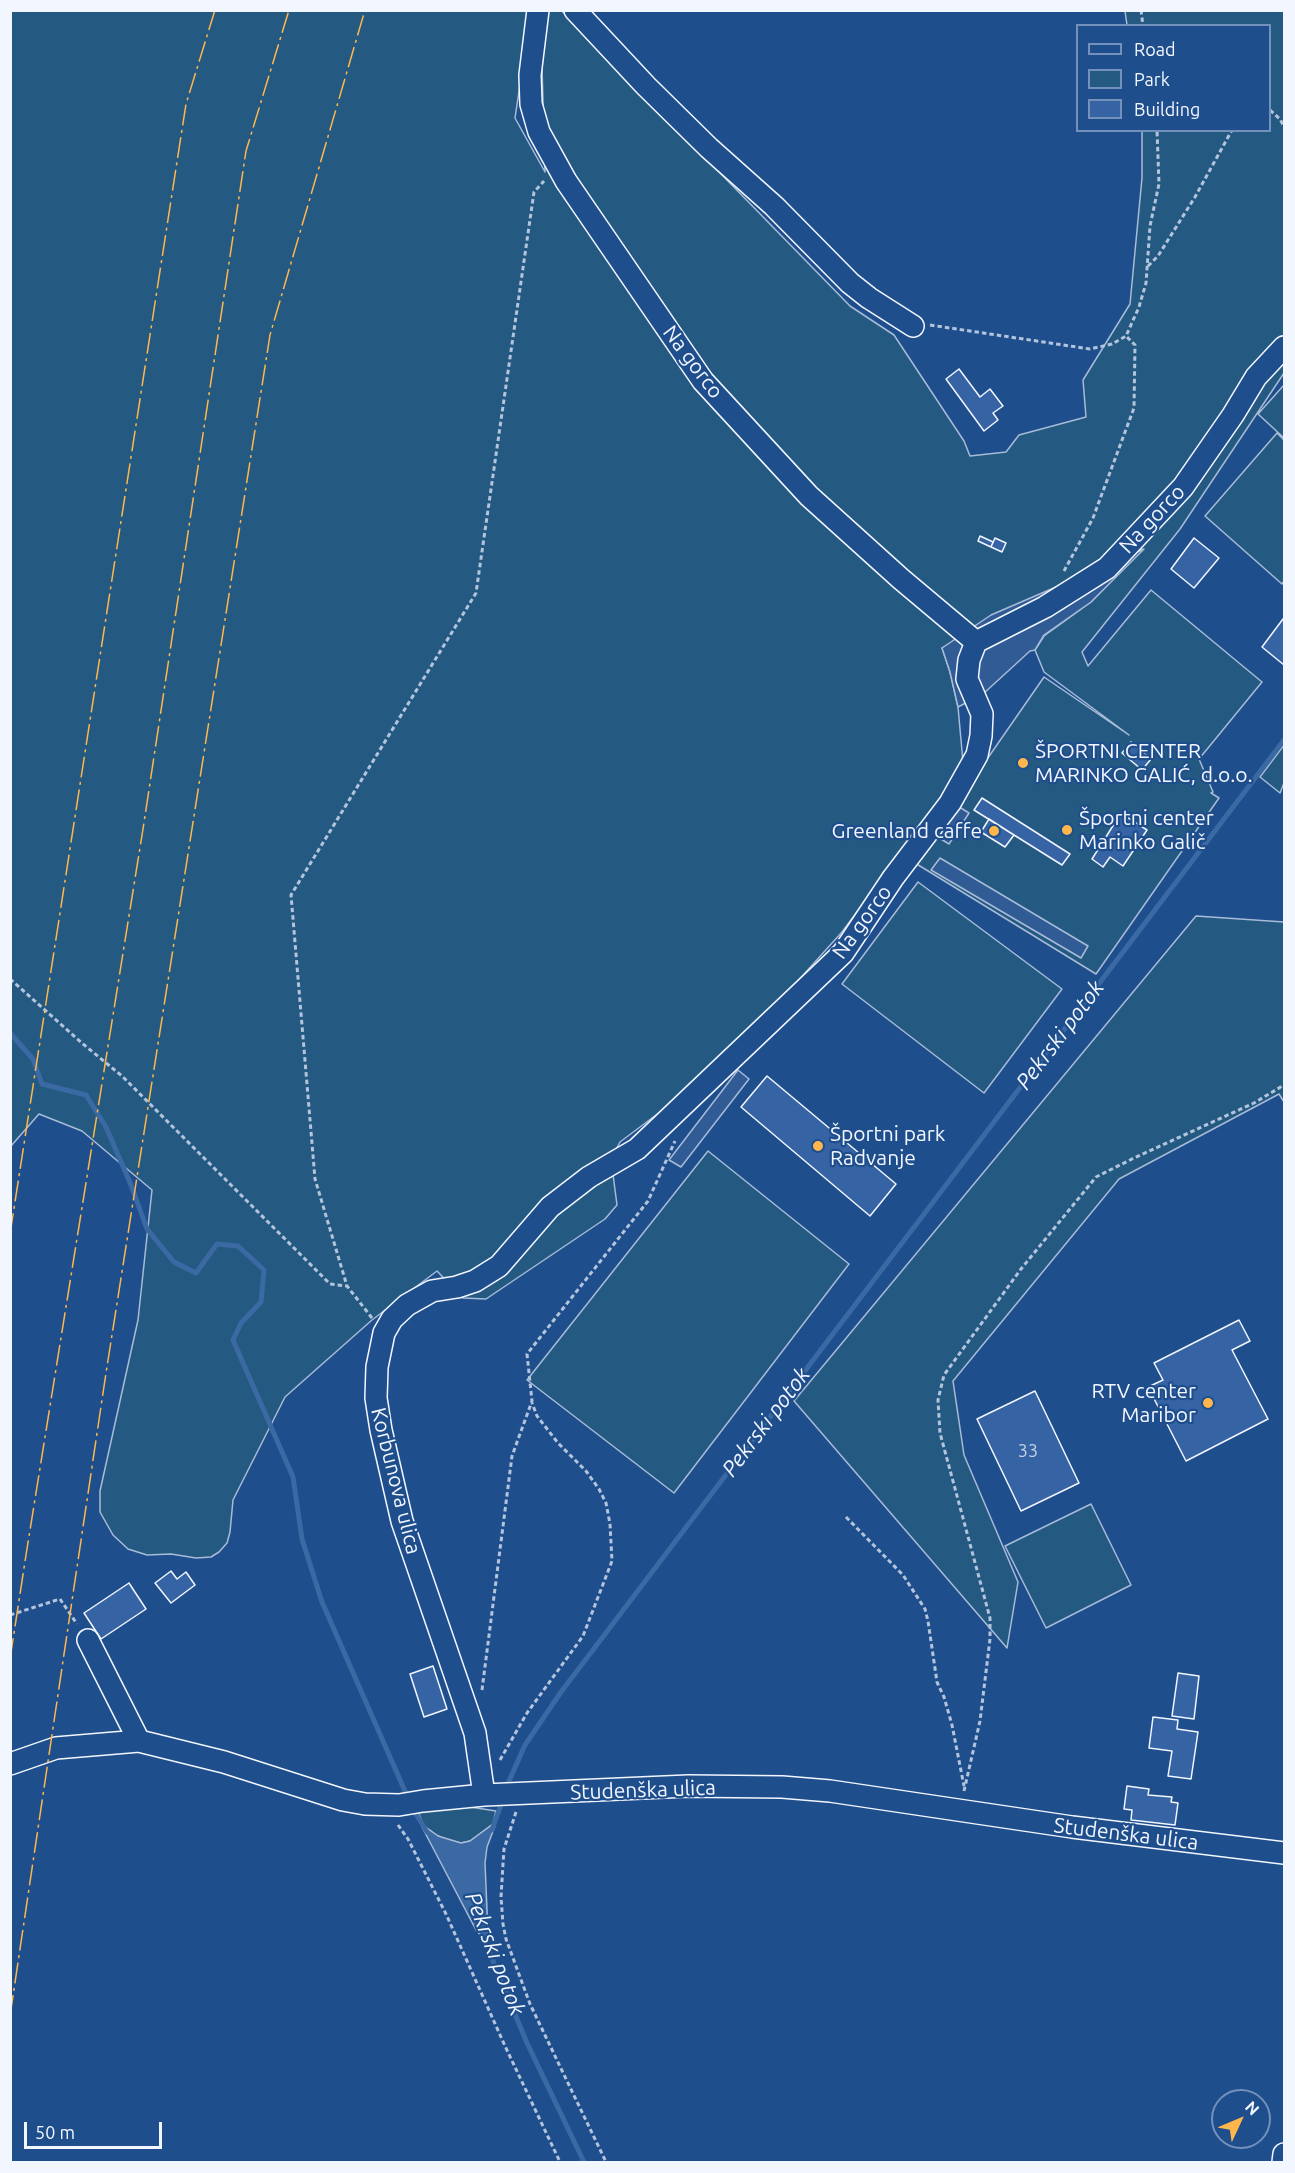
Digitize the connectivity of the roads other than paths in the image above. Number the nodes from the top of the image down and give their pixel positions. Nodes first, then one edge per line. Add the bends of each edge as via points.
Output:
1 (538, 10) edge
2 (575, 10) edge
3 (913, 326) road end
4 (1284, 347) edge
5 (976, 642) junction
6 (637, 1149) joint
7 (88, 1640) road end
8 (139, 1741) junction
9 (10, 1764) edge
10 (486, 1791) junction
11 (1284, 1852) edge
12 (1284, 2154) edge
13 (1283, 2163) edge

1 - 5 street, Na gorco via 531,104 539,132 703,381 809,496
2 - 3 street via 670,109 850,283
4 - 5 street, Na gorco via 1256,377 1183,487 1107,568 1045,607
5 - 6 street, Na gorco via 967,679 982,714 981,736 977,755 950,802 843,953
6 - 10 street, Korbunova ulica via 589,1176 550,1207 499,1266 475,1281 432,1291 407,1305 384,1333 376,1398 381,1430 402,1521 475,1733
7 - 8 street
8 - 9 street, Studenška ulica via 56,1748
8 - 10 street, Studenška ulica via 224,1762 343,1800 392,1805
10 - 11 street, Studenška ulica via 519,1795 688,1786 782,1787
12 - 13 street

